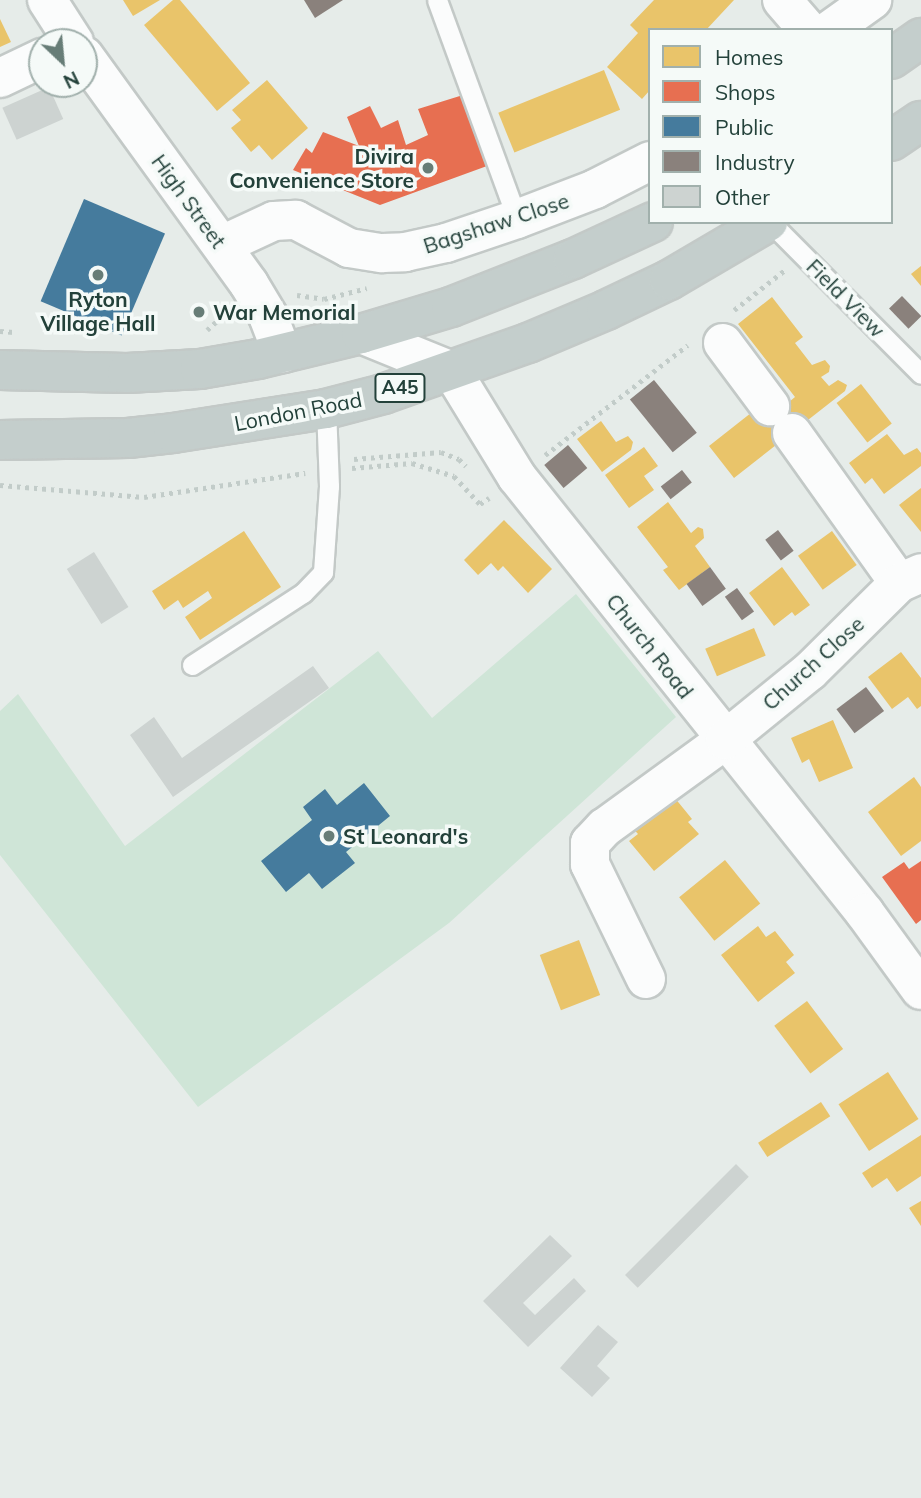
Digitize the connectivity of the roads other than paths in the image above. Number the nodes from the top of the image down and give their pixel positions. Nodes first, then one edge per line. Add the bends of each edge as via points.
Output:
1 (47, 0) edge
2 (437, 0) edge
3 (782, 0) edge
4 (872, 0) edge
5 (65, 28) edge
6 (806, 28) edge
7 (833, 28) edge
8 (921, 38) edge
9 (893, 58) edge
10 (28, 65) edge
11 (98, 75) edge
12 (0, 78) edge
13 (921, 121) edge
14 (893, 140) edge
15 (648, 162) edge
16 (517, 219) junction
17 (649, 224) edge
18 (766, 224) edge
19 (771, 224) edge
20 (222, 246) junction
21 (714, 333) road end
22 (361, 334) junction
23 (282, 353) junction
24 (0, 370) edge
25 (452, 371) junction
26 (921, 374) edge
27 (326, 409) junction
28 (0, 440) edge
29 (910, 578) edge
30 (192, 665) dead end
31 (725, 740) junction
32 (646, 979) dead end
33 (921, 990) edge

1 - 5 street
2 - 16 lane
3 - 6 street
4 - 7 street
8 - 9 highway
10 - 12 street
11 - 20 street, High Street
13 - 14 highway
15 - 16 street, Bagshaw Close via 595,189
16 - 20 street, Bagshaw Close via 405,252 349,248 296,220 274,221
17 - 22 highway via 573,260 451,307
18 - 25 highway, London Road / A45 via 606,310
19 - 26 lane, Field View
20 - 23 street, High Street via 268,316
21 - 29 street, Church Close
22 - 23 highway
22 - 25 street
23 - 24 highway via 200,369 127,373
25 - 27 highway, London Road / A45
25 - 31 street, Church Road via 496,488
27 - 28 highway, London Road / A45 via 128,438
27 - 30 lane via 323,572 303,593
29 - 31 street, Church Close via 810,671
31 - 32 street, Church Close via 590,843 590,864
31 - 33 street, Church Road

